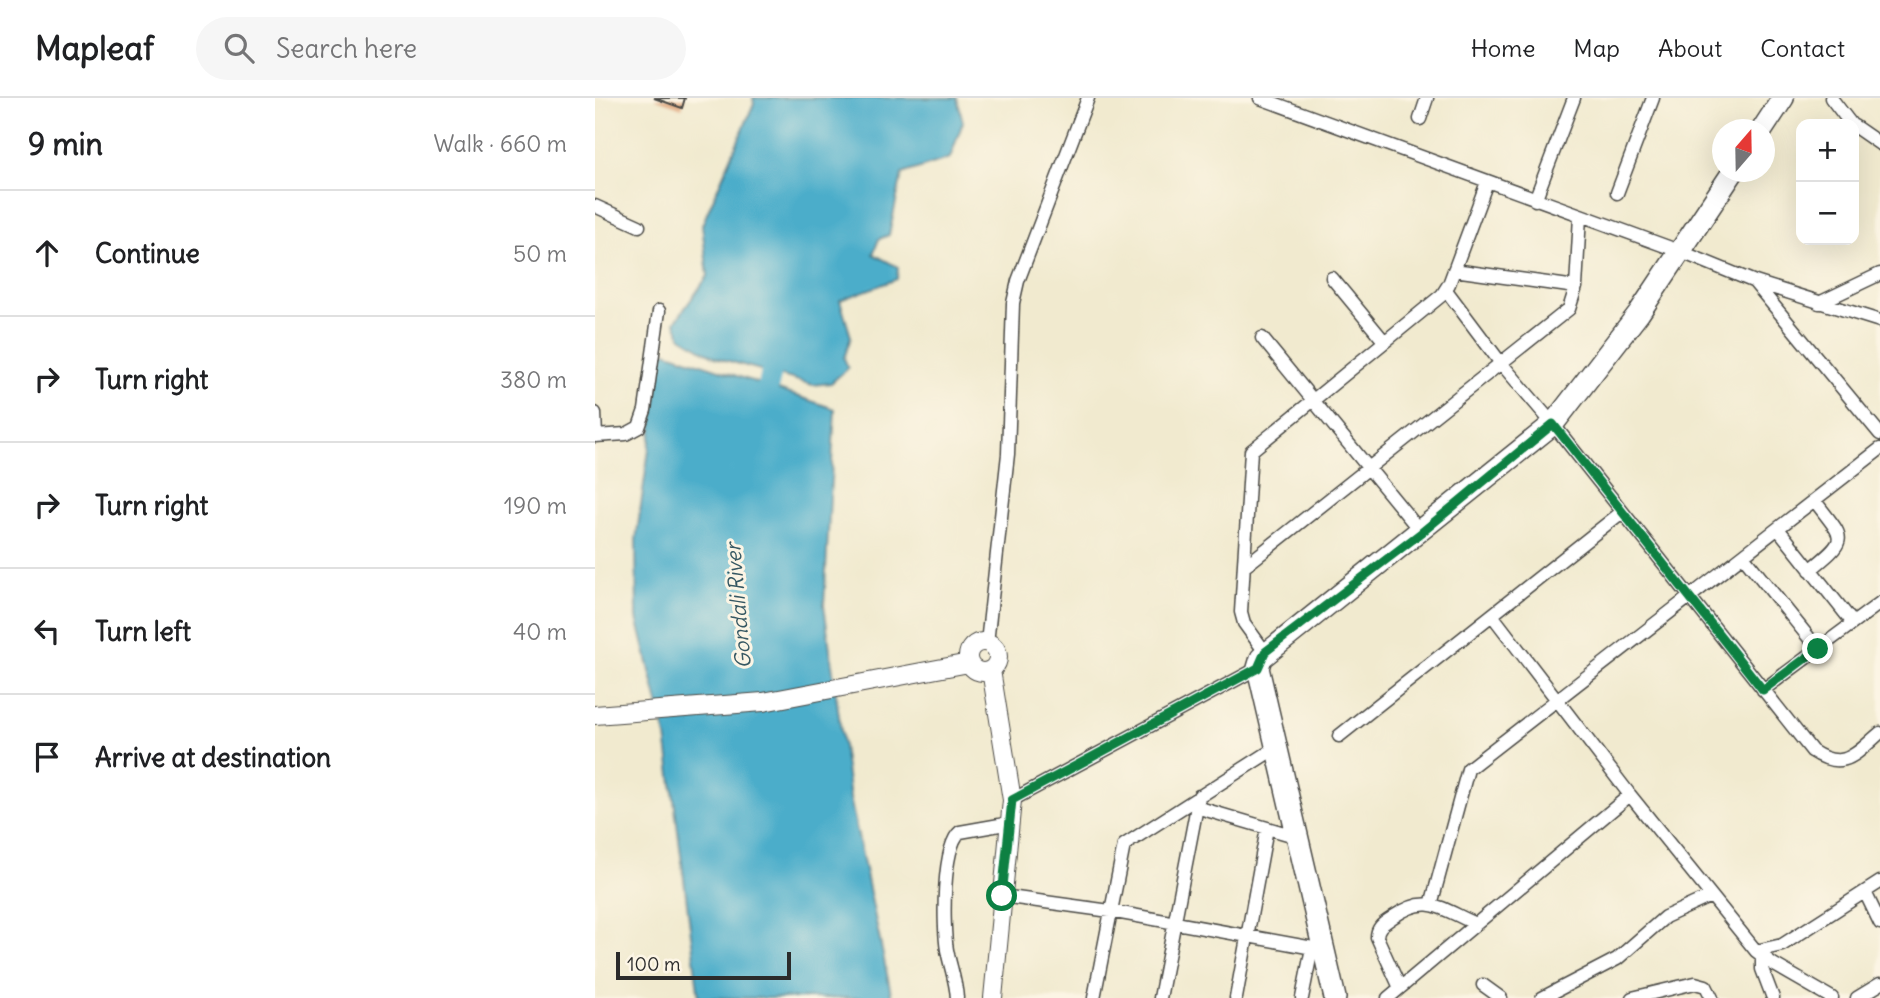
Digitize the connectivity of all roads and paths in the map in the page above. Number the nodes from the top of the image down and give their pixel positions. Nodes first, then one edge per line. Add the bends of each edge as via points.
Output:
1 (1088, 98) edge
2 (1260, 98) edge
3 (1427, 98) edge
4 (1574, 98) edge
5 (1653, 98) edge
6 (1831, 98) edge
7 (1775, 100) edge
8 (1420, 119) dead end
9 (1767, 119) edge
10 (1847, 119) edge
11 (1859, 130) edge
12 (1880, 144) edge
13 (1726, 182) edge
14 (1487, 183) junction
15 (1617, 193) dead end
16 (1535, 200) junction
17 (595, 206) edge
18 (1580, 216) junction
19 (639, 226) dead end
20 (1679, 251) junction
21 (1454, 270) junction
22 (1880, 274) edge
23 (1332, 278) dead end
24 (1755, 282) junction
25 (1576, 287) junction
26 (1446, 290) junction
27 (1819, 303) junction
28 (659, 311) dead end
29 (1880, 321) edge
30 (1262, 338) dead end
31 (1384, 341) junction
32 (1500, 362) junction
33 (1312, 399) junction
34 (595, 413) edge
35 (1553, 424) junction
36 (1880, 434) edge
37 (596, 436) edge
38 (1880, 449) edge
39 (1368, 467) junction
40 (1815, 501) junction
41 (1622, 512) junction
42 (1779, 530) junction
43 (1421, 533) junction
44 (1744, 556) junction
45 (1244, 567) junction
46 (1810, 570) junction
47 (1689, 597) junction
48 (1880, 603) edge
49 (1492, 615) junction
50 (1853, 623) junction
51 (987, 643) junction
52 (1818, 649) junction
53 (1262, 660) junction
54 (969, 663) junction
55 (991, 670) junction
56 (1763, 690) junction
57 (1559, 701) junction
58 (595, 715) edge
59 (1880, 733) edge
60 (1339, 736) dead end
61 (1277, 747) junction
62 (1630, 795) junction
63 (1012, 800) junction
64 (1198, 802) junction
65 (1011, 823) junction
66 (1267, 828) junction
67 (1298, 837) junction
68 (1880, 882) edge
69 (1864, 892) junction
70 (1002, 896) junction
71 (1711, 896) junction
72 (1431, 905) junction
73 (1110, 911) junction
74 (1174, 923) junction
75 (1474, 923) junction
76 (1880, 923) edge
77 (1247, 937) junction
78 (1318, 949) junction
79 (1759, 953) junction
80 (1880, 984) edge
81 (1483, 985) dead end
82 (1400, 988) junction
83 (1654, 995) edge
84 (1862, 997) edge
85 (957, 998) edge
86 (993, 998) edge
87 (1094, 998) edge
88 (1160, 998) edge
89 (1236, 998) edge
90 (1302, 998) edge
91 (1335, 998) edge
92 (1388, 998) edge
93 (1501, 998) edge
94 (1542, 998) edge
95 (1632, 998) edge
96 (1712, 998) edge
97 (1773, 998) edge
98 (1832, 998) edge

1 - 51 street via 1013,303 1010,435
2 - 14 street
3 - 8 street
4 - 16 street
5 - 15 street
6 - 10 street
7 - 9 main road
11 - 12 street
13 - 20 main road
14 - 16 street
14 - 21 street
16 - 18 street
17 - 19 street
18 - 20 street
18 - 25 street
20 - 24 street
20 - 35 main road via 1639,313
21 - 25 street
21 - 26 street
22 - 27 street
23 - 31 street
24 - 27 street
24 - 36 street
25 - 32 street via 1569,309
26 - 31 street
26 - 32 street
27 - 29 street
28 - 37 street via 639,427 627,434
30 - 33 street
31 - 33 street
32 - 35 street
32 - 39 street
33 - 39 street
33 - 45 street via 1251,451
34 - 37 street
35 - 41 street
35 - 43 main road
38 - 40 street
39 - 43 street
39 - 45 street
40 - 42 street
40 - 46 street via 1841,542
41 - 47 street
41 - 49 street
42 - 44 street
42 - 46 street
43 - 53 main road
44 - 47 street
44 - 52 street
45 - 53 street via 1241,612
46 - 50 street
47 - 56 street
47 - 57 street
48 - 50 street
49 - 57 street
49 - 60 street
50 - 52 street
51 - 54 main road via 971,649
51 - 55 main road via 998,657
52 - 56 street
53 - 61 main road
53 - 63 street
54 - 55 main road via 976,670
54 - 58 main road via 763,702
55 - 63 main road
56 - 59 street via 1812,751 1826,760 1851,757
57 - 62 street
57 - 72 street via 1468,769
61 - 64 street
61 - 67 main road
62 - 71 street
62 - 75 street
63 - 65 main road
64 - 66 street
64 - 73 street via 1124,845
64 - 74 street
65 - 70 main road
65 - 85 street via 960,832 952,842 945,894 946,946
66 - 67 street
66 - 77 street
67 - 78 main road
68 - 69 street
69 - 76 street
69 - 79 street via 1782,945
70 - 73 street
70 - 86 main road
71 - 79 street
71 - 94 street via 1665,917 1625,954
72 - 75 street
72 - 82 street via 1411,905 1377,931
73 - 74 street
73 - 87 street
74 - 77 street
74 - 88 street
75 - 82 street
77 - 78 street
77 - 89 street
78 - 90 street
78 - 91 main road
79 - 97 street
79 - 98 street
80 - 84 street
81 - 93 street
82 - 92 street
83 - 95 street
83 - 96 street via 1695,983 1706,986

